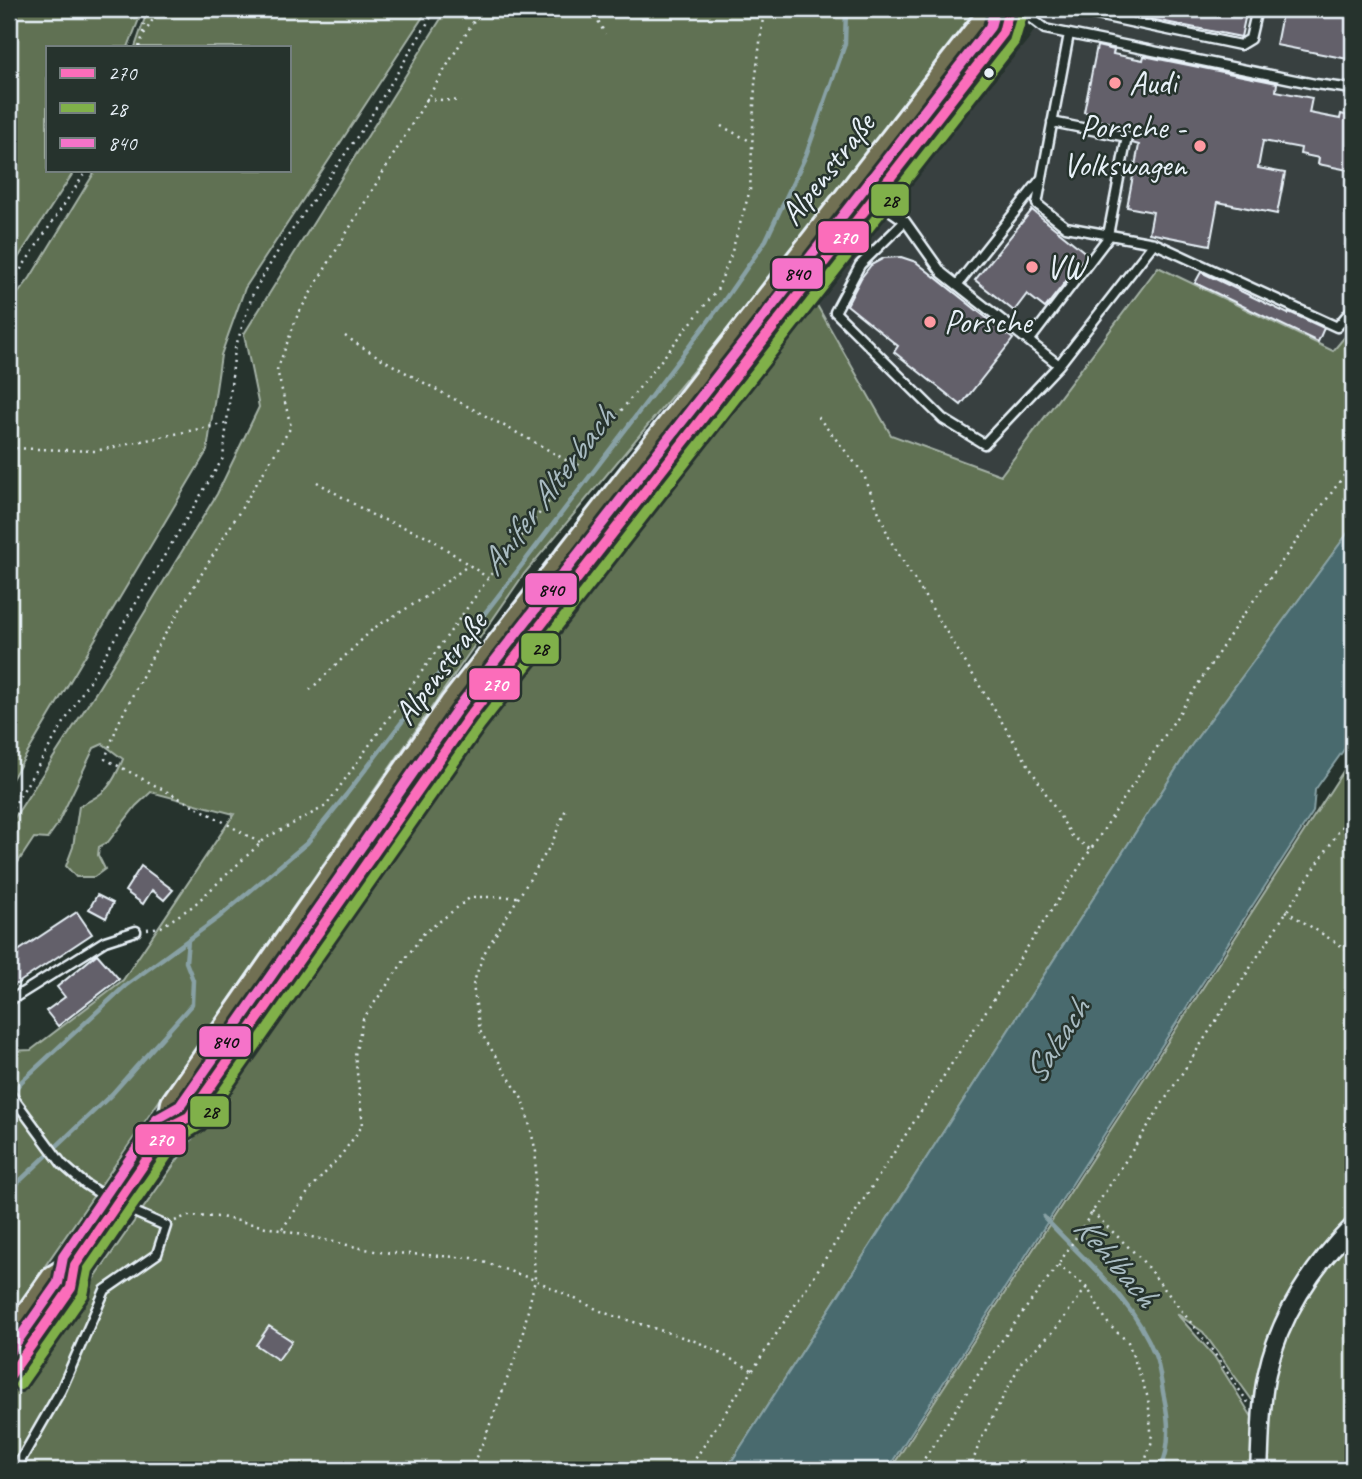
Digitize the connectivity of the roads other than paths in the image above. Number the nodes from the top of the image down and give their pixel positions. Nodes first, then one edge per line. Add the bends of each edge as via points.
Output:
1 (1012, 9) edge
2 (1068, 9) edge
3 (1257, 9) edge
4 (1069, 34) junction
5 (1353, 89) edge
6 (1052, 122) junction
7 (1043, 176) junction
8 (873, 198) junction
9 (905, 221) junction
10 (1109, 235) junction
11 (1154, 243) junction
12 (957, 285) junction
13 (1353, 307) edge
14 (1029, 341) junction
15 (1059, 365) junction
16 (136, 932) road end
17 (9, 1001) edge
18 (9, 1091) edge
19 (169, 1127) junction
20 (116, 1204) junction
21 (1353, 1226) edge
22 (75, 1265) junction
23 (9, 1341) edge
24 (9, 1377) edge
25 (15, 1470) edge
26 (1259, 1470) edge

1 - 4 lane via 1045,29
1 - 8 main road, Alpenstraße via 1003,33
1 - 19 main road, Alpenstraße via 985,21 452,705 174,1103
2 - 3 lane via 1240,45 1250,39
4 - 5 lane
4 - 6 lane
6 - 7 lane
6 - 10 lane via 1127,137
7 - 10 lane via 1037,204 1066,227
7 - 12 lane
8 - 9 lane
8 - 19 main road, Alpenstraße via 469,717 189,1117
9 - 12 lane via 942,273
9 - 15 lane via 860,265 835,312 943,419 984,444
10 - 11 lane
10 - 14 lane
11 - 13 lane via 1337,327
11 - 15 lane
12 - 14 lane
14 - 15 lane
16 - 17 lane via 105,942
18 - 20 lane via 62,1164
19 - 20 main road, Alpenstraße
20 - 22 main road, Alpenstraße
20 - 25 lane via 166,1226 157,1254 105,1290 61,1390
21 - 26 street via 1299,1295 1279,1333 1267,1375
22 - 23 main road, Alpenstraße via 54,1278
22 - 24 main road, Alpenstraße via 71,1288

